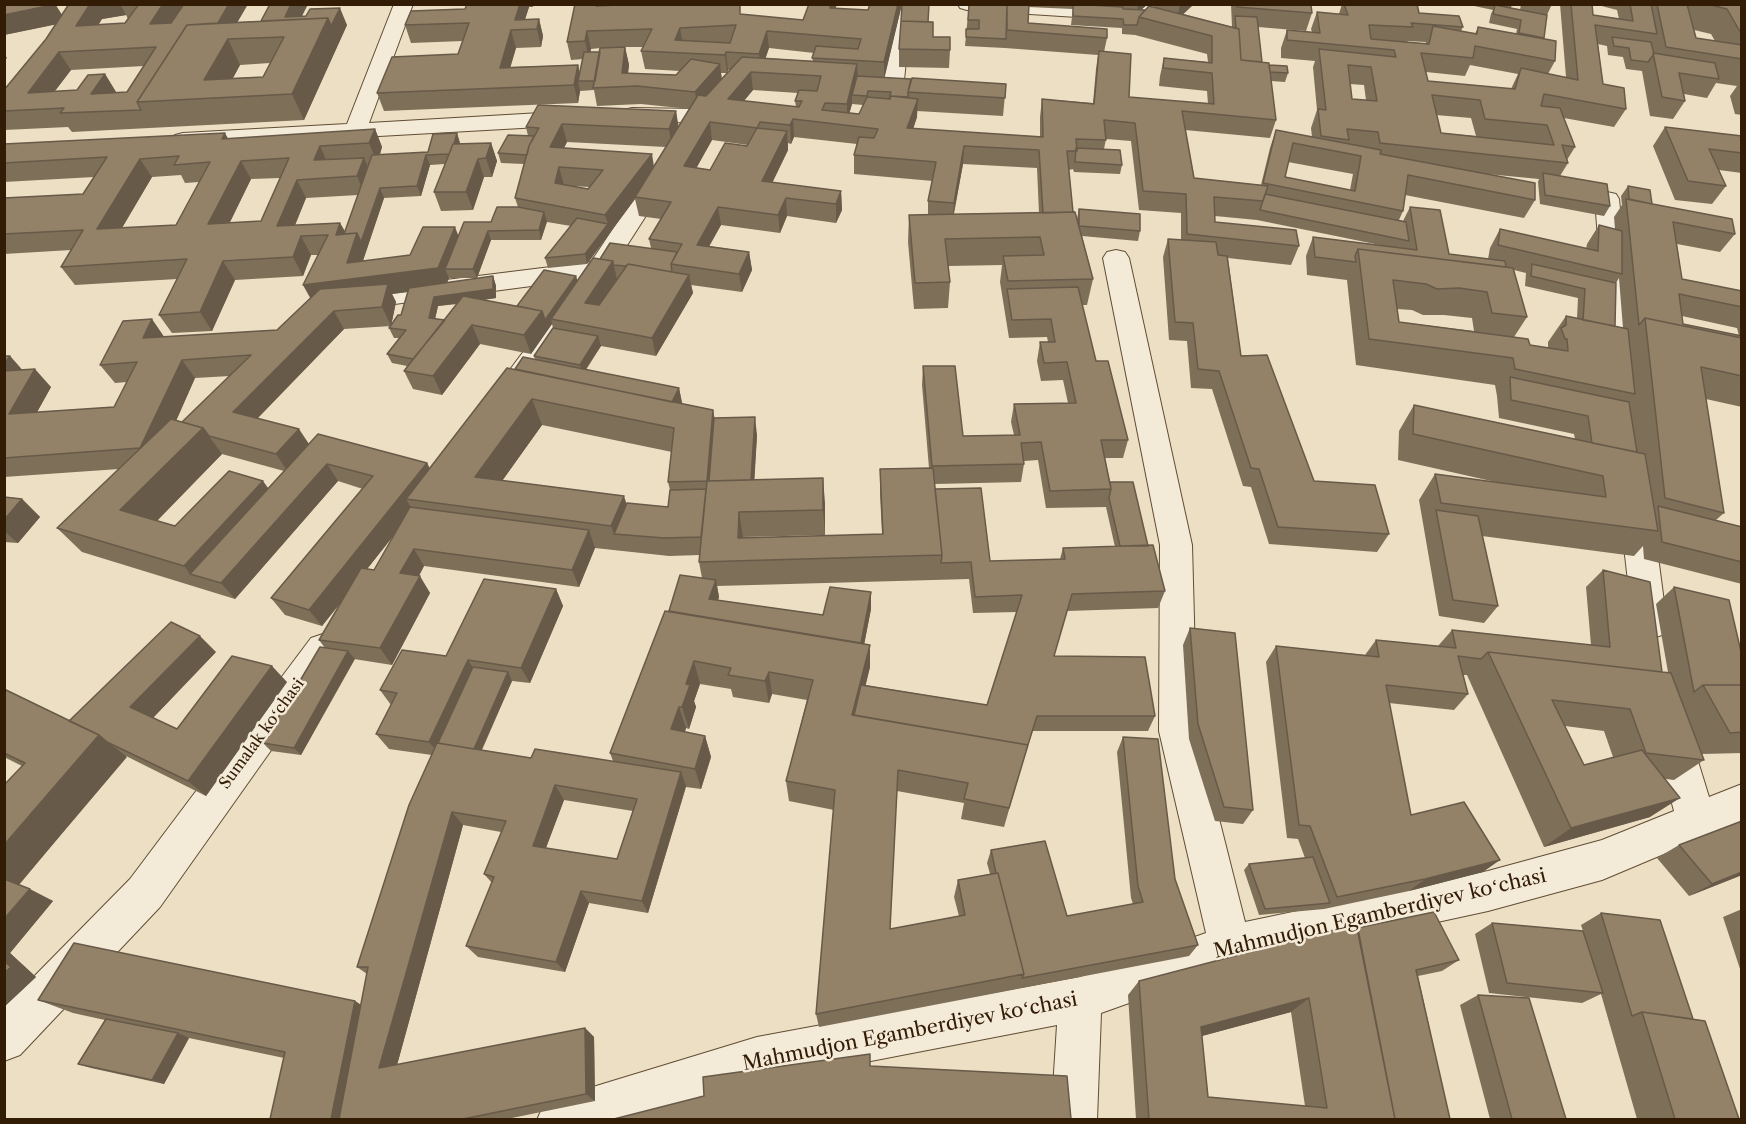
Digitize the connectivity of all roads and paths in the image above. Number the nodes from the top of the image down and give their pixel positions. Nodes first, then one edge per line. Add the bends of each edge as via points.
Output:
1 (404, 4) edge
2 (903, 4) edge
3 (967, 4) edge
4 (1161, 4) edge
5 (822, 77) edge
6 (719, 90) edge
7 (698, 116) junction
8 (356, 129) junction
9 (157, 141) edge
10 (1607, 199) edge
11 (1116, 258) dead end
12 (599, 269) junction
13 (332, 303) edge
14 (1624, 401) edge
15 (488, 416) edge
16 (1631, 470) edge
17 (337, 628) edge
18 (1654, 655) edge
19 (1664, 699) edge
20 (1742, 802) edge
21 (1696, 819) junction
22 (1230, 946) junction
23 (1080, 999) junction
24 (4, 1039) edge
25 (560, 1119) edge
26 (1074, 1119) edge

1 - 8 street
2 - 5 street via 893,80
3 - 4 street via 1140,15
6 - 7 street
7 - 8 street via 602,116
7 - 12 street
8 - 9 street
10 - 14 street
11 - 22 street via 1176,545 1178,731
12 - 13 street
12 - 15 street
16 - 18 street
17 - 24 street, Sumalak koʻchasi via 145,892
19 - 21 street
20 - 21 street, Mahmudjon Egamberdiyev koʻchasi
21 - 22 street, Mahmudjon Egamberdiyev koʻchasi via 1602,860 1488,891
22 - 23 street, Mahmudjon Egamberdiyev koʻchasi
23 - 25 street, Mahmudjon Egamberdiyev koʻchasi via 757,1060
23 - 26 street

